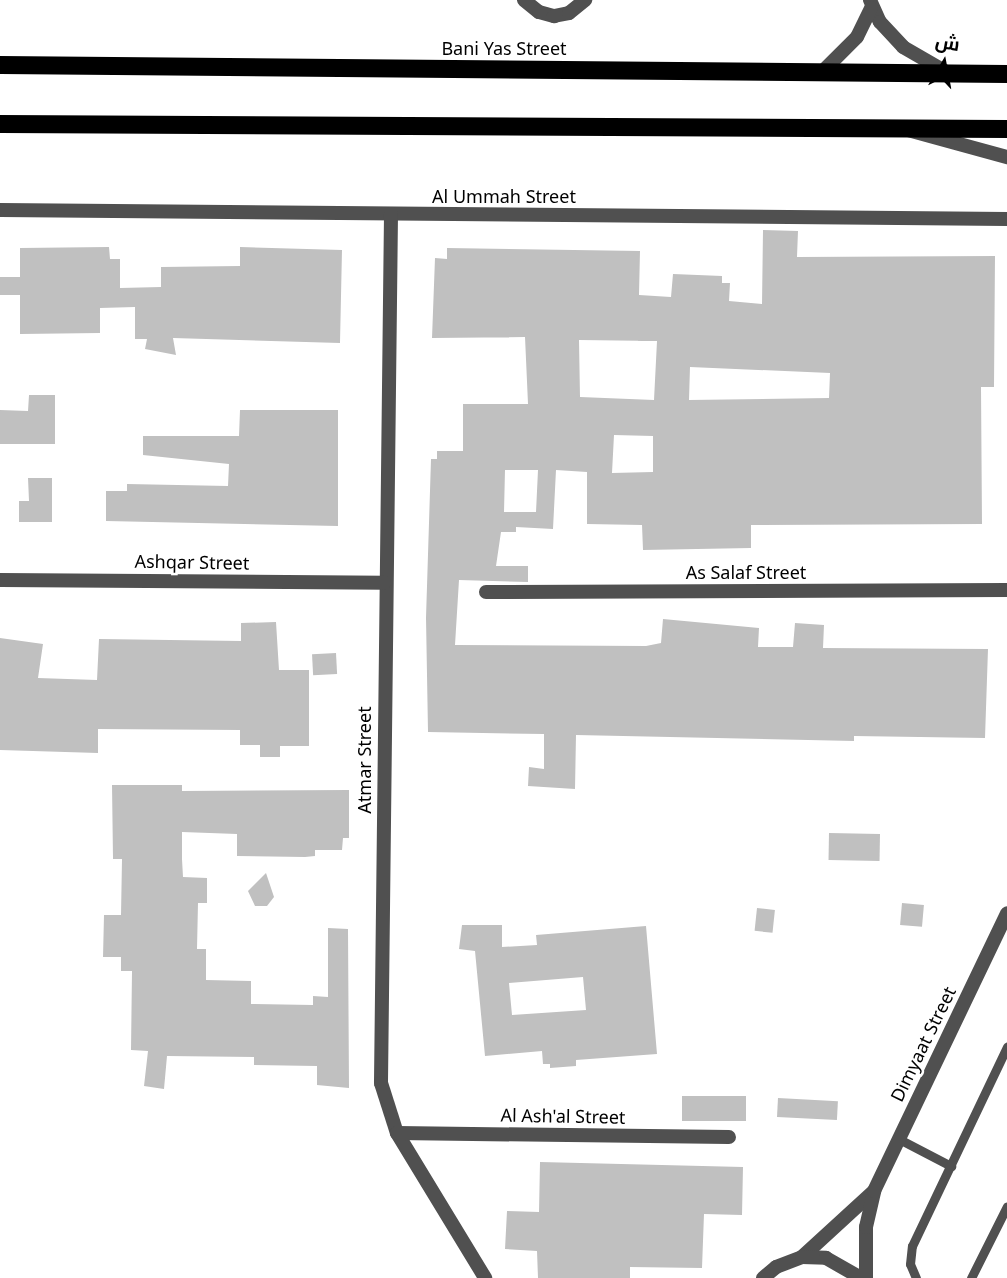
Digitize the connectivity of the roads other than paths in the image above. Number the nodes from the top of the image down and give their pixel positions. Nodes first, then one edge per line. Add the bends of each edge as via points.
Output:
1 (524, 0) edge
2 (585, 0) edge
3 (871, 4) edge
4 (0, 65) edge
5 (822, 72) junction
6 (948, 73) junction
7 (1007, 74) edge
8 (0, 124) edge
9 (904, 128) junction
10 (1007, 129) edge
11 (1007, 157) edge
12 (0, 211) edge
13 (391, 214) junction
14 (1007, 219) edge
15 (0, 580) edge
16 (384, 583) junction
17 (1007, 590) edge
18 (486, 592) dead end
19 (1007, 915) edge
20 (1007, 1047) edge
21 (397, 1133) junction
22 (729, 1137) dead end
23 (899, 1139) junction
24 (950, 1166) junction
25 (874, 1191) junction
26 (1007, 1206) edge
27 (803, 1257) junction
28 (763, 1277) edge
29 (485, 1278) edge
30 (863, 1278) edge
31 (916, 1278) edge
32 (971, 1278) edge

1 - 2 street via 539,12 554,16 569,13
3 - 5 street via 857,37
3 - 6 street via 903,47
4 - 5 main road, Bani Yas Street
5 - 6 main road, Bani Yas Street
6 - 7 main road, Bani Yas Street
8 - 9 main road
9 - 10 main road
9 - 11 street via 928,139 989,149
12 - 13 street, Al Ummah Street
13 - 14 street, Al Ummah Street
13 - 16 street, Atmar Street
15 - 16 street, Ashqar Street
16 - 21 street, Atmar Street via 381,1083
17 - 18 street, As Salaf Street
19 - 23 street, Dimyaat Street
20 - 24 lane
21 - 22 street, Al Ash'al Street
21 - 29 street, Atmar Street
23 - 24 lane
23 - 25 street, Dimyaat Street
24 - 31 lane via 912,1246 910,1264
25 - 27 street, Dimyaat Street
25 - 30 street, Dimyaat Street
26 - 32 lane
27 - 28 street, Dimyaat Street
27 - 30 street via 826,1258

